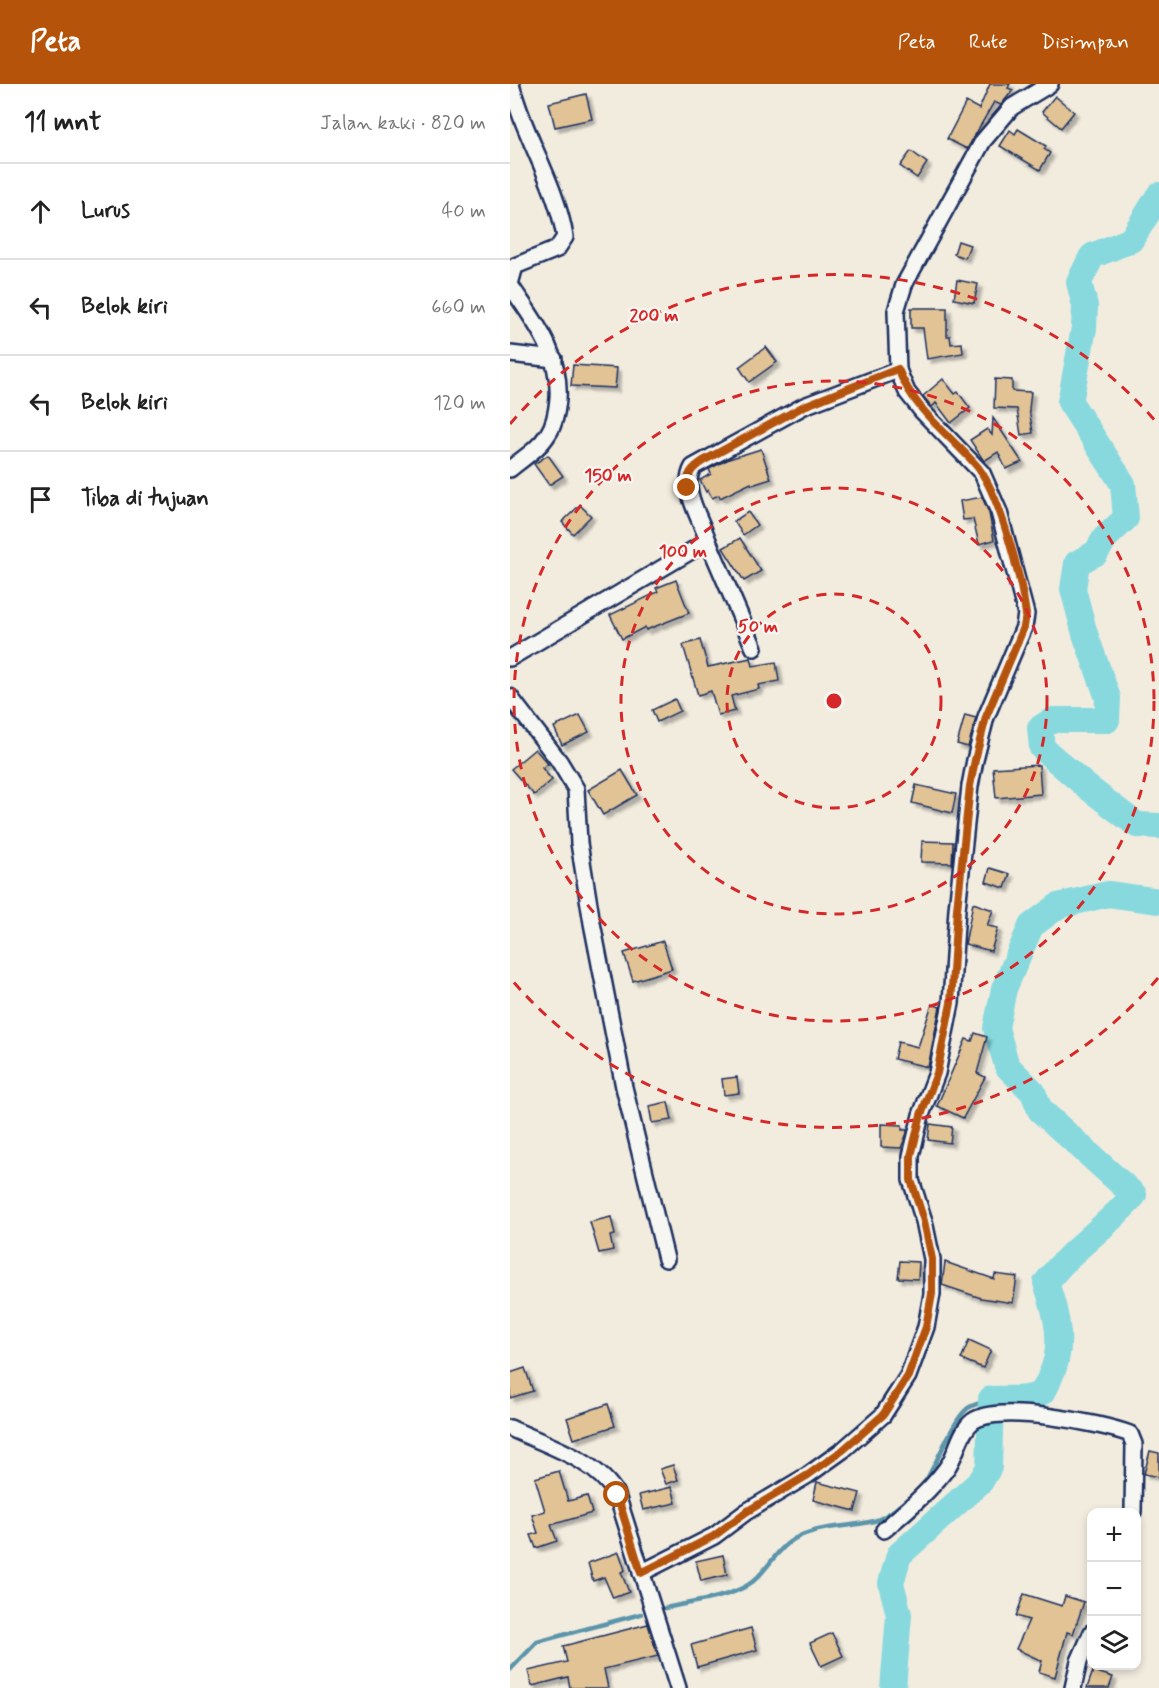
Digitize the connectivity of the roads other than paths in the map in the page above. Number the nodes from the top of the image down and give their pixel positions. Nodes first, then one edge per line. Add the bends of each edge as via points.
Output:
1 (511, 84) edge
2 (1050, 84) edge
3 (510, 284) edge
4 (510, 354) edge
5 (554, 359) junction
6 (898, 369) junction
7 (510, 468) edge
8 (708, 541) junction
9 (754, 648) dead end
10 (510, 658) edge
11 (510, 697) edge
12 (666, 1259) dead end
13 (510, 1428) edge
14 (1133, 1508) edge
15 (884, 1530) dead end
16 (641, 1573) junction
17 (1087, 1644) edge
18 (678, 1688) edge
19 (1073, 1688) edge

1 - 3 street via 551,186 565,237 557,249 515,266
2 - 6 street via 1012,107 983,141 904,285 896,311
3 - 5 street via 547,341
4 - 5 street
5 - 7 street via 559,381 557,411 550,433
6 - 8 street via 804,406 693,467 687,477 687,488
6 - 16 street via 907,392 922,411 982,473 999,512 1026,614 986,717 975,760 957,909 951,1003 937,1073 911,1156 911,1180 932,1259 932,1294 926,1327 908,1376 883,1415 868,1430 808,1475 714,1536
8 - 9 street
8 - 10 street
11 - 12 street via 560,761 576,789 579,843 592,923 624,1087
13 - 16 street via 604,1477 617,1495
14 - 15 street via 1134,1444 1130,1434 1009,1412 975,1420 968,1426 949,1466
16 - 18 street
17 - 19 street

